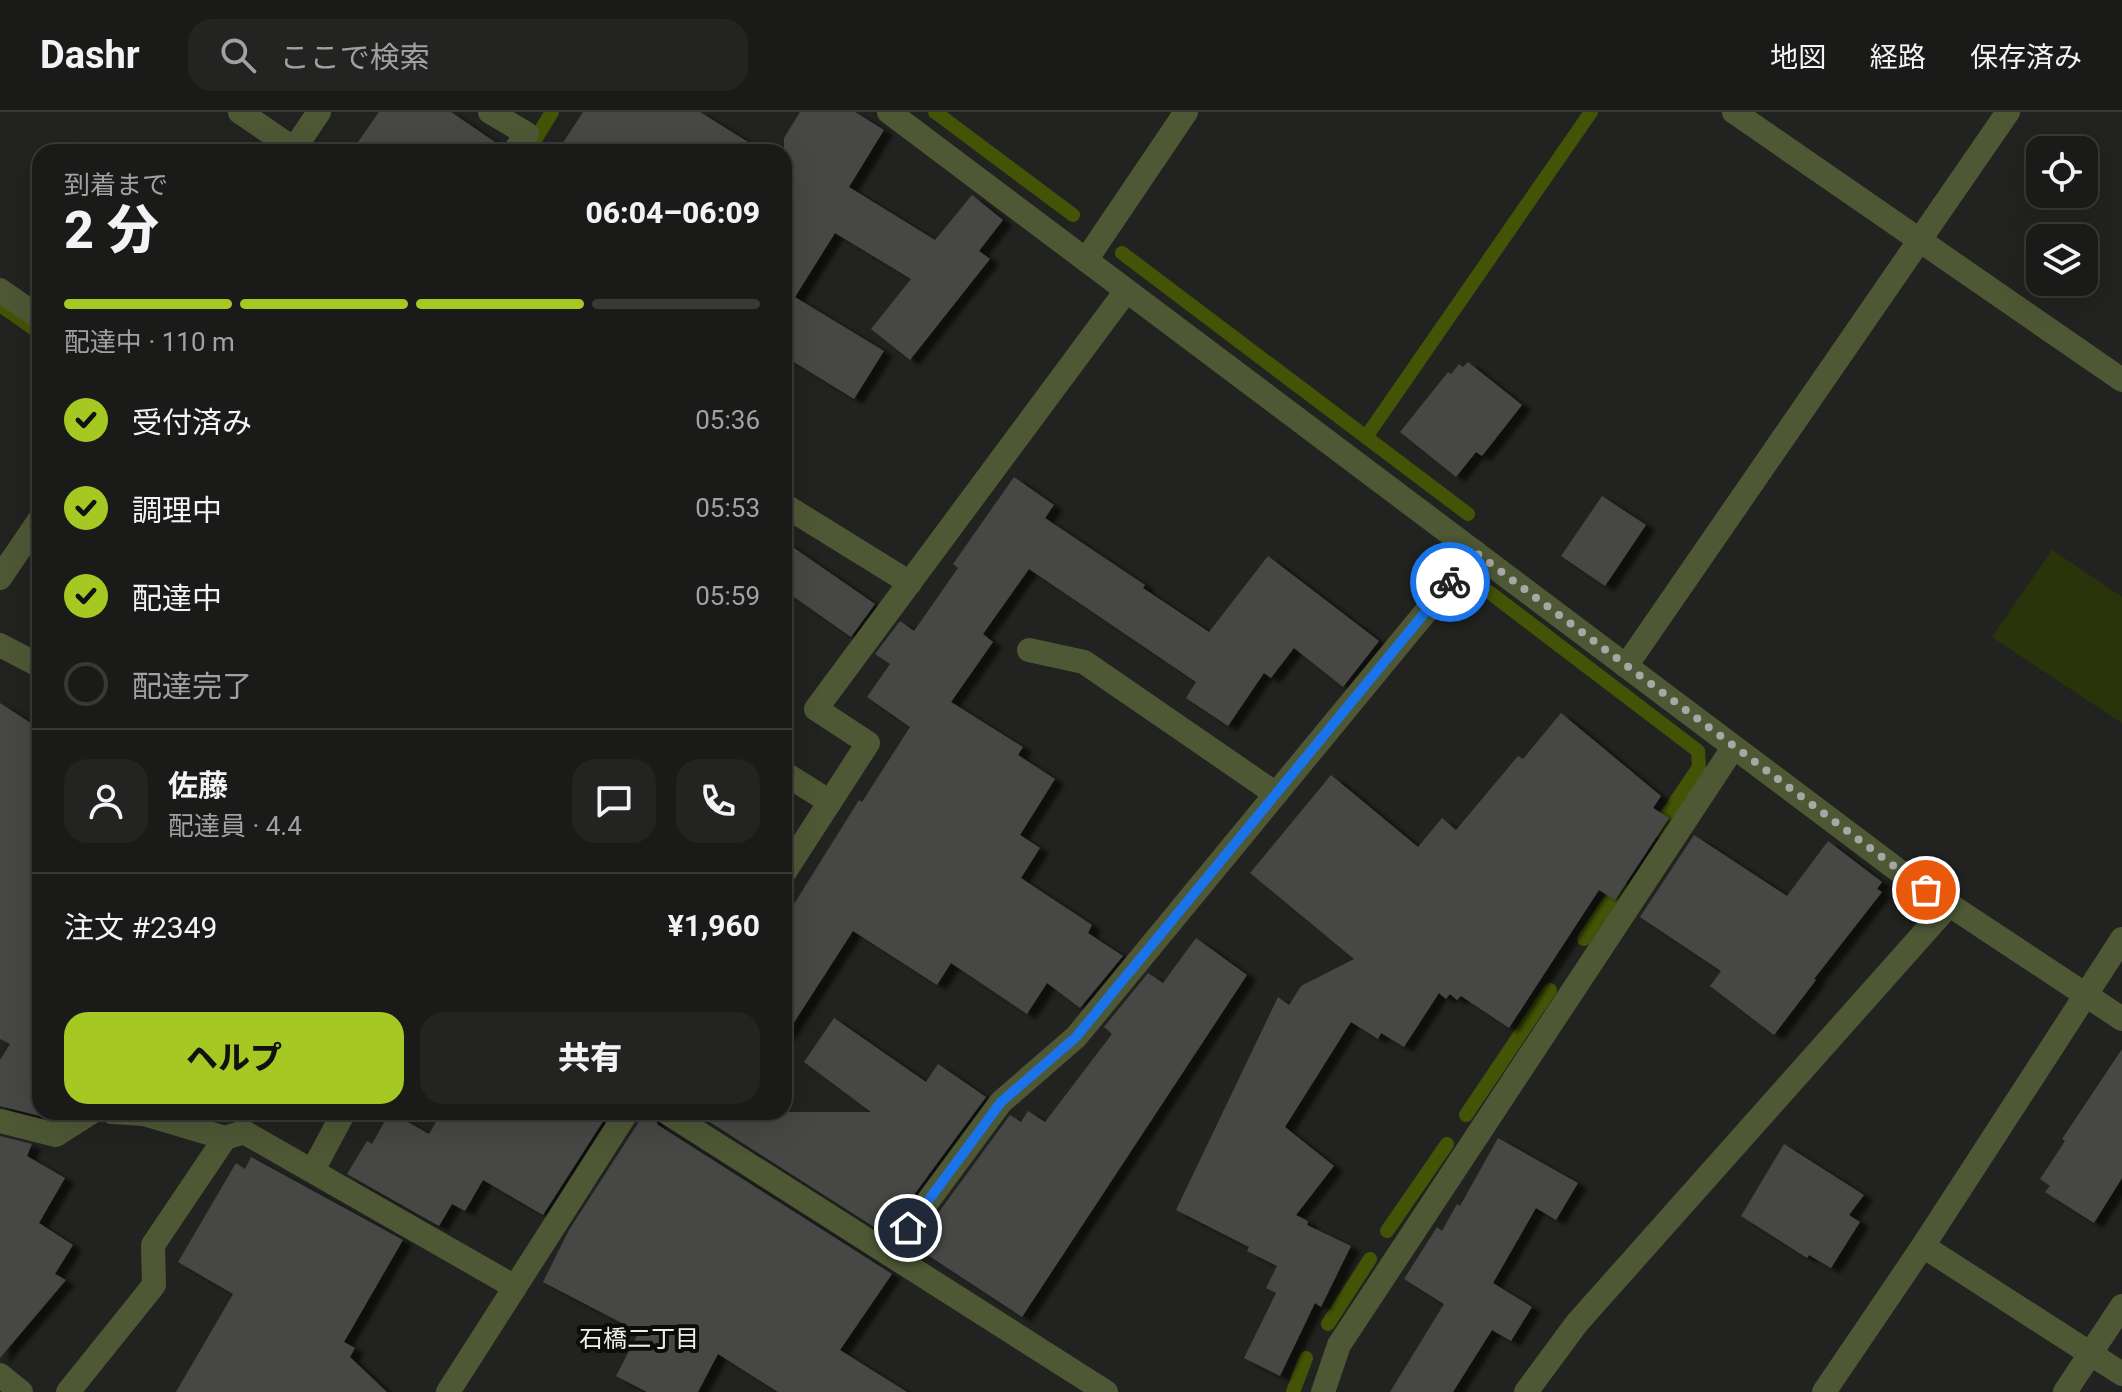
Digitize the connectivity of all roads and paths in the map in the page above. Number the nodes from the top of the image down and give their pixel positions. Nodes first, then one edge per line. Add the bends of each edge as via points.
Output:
1 (240, 112) edge
2 (319, 112) edge
3 (490, 112) edge
4 (889, 112) edge
5 (1186, 112) edge
6 (1734, 112) edge
7 (2008, 112) edge
8 (285, 144) edge
9 (297, 144) edge
10 (520, 144) edge
11 (1920, 240) junction
12 (1086, 260) junction
13 (0, 290) edge
14 (1126, 291) junction
15 (32, 312) edge
16 (2122, 380) edge
17 (792, 510) edge
18 (32, 531) edge
19 (1475, 552) junction
20 (0, 578) edge
21 (910, 583) junction
22 (0, 645) edge
23 (1029, 650) dead end
24 (32, 662) edge
25 (1626, 666) junction
26 (1733, 748) junction
27 (792, 778) edge
28 (1276, 794) junction
29 (830, 802) junction
30 (792, 861) edge
31 (1949, 905) junction
32 (2122, 939) edge
33 (2087, 996) junction
34 (2122, 1019) edge
35 (79, 1120) edge
36 (164, 1120) edge
37 (340, 1120) edge
38 (622, 1120) edge
39 (679, 1120) edge
40 (0, 1121) edge
41 (225, 1138) junction
42 (313, 1170) junction
43 (1923, 1246) junction
44 (889, 1254) junction
45 (515, 1287) junction
46 (2122, 1306) edge
47 (2090, 1353) junction
48 (2122, 1374) edge
49 (0, 1375) edge
50 (21, 1392) edge
51 (68, 1392) edge
52 (448, 1392) edge
53 (1106, 1392) edge
54 (1323, 1392) edge
55 (1526, 1392) edge
56 (1824, 1392) edge
57 (2065, 1392) edge

1 - 8 street
2 - 9 street
3 - 10 street via 527,134
4 - 12 street
5 - 12 street
6 - 11 street
7 - 11 street
11 - 16 street
11 - 25 street
12 - 14 street
13 - 15 street
14 - 19 street
14 - 21 street
17 - 21 street
18 - 20 street
19 - 25 street
19 - 28 street
21 - 29 street via 816,709 868,743
22 - 24 street
23 - 28 street via 1084,662
25 - 26 street
26 - 31 street
26 - 54 street via 1339,1345
27 - 29 street
28 - 44 street via 1076,1037 1001,1102
29 - 30 street
31 - 33 street
31 - 55 street via 1577,1323
32 - 33 street
33 - 34 street
33 - 43 street
35 - 40 street via 56,1135
36 - 41 street
37 - 42 street
38 - 45 street
39 - 44 street
41 - 42 street via 244,1132
41 - 51 street via 153,1245 154,1285
42 - 45 street
43 - 47 street
43 - 56 street
44 - 53 street
45 - 52 street
46 - 47 street
47 - 48 street
47 - 57 street
49 - 50 street

